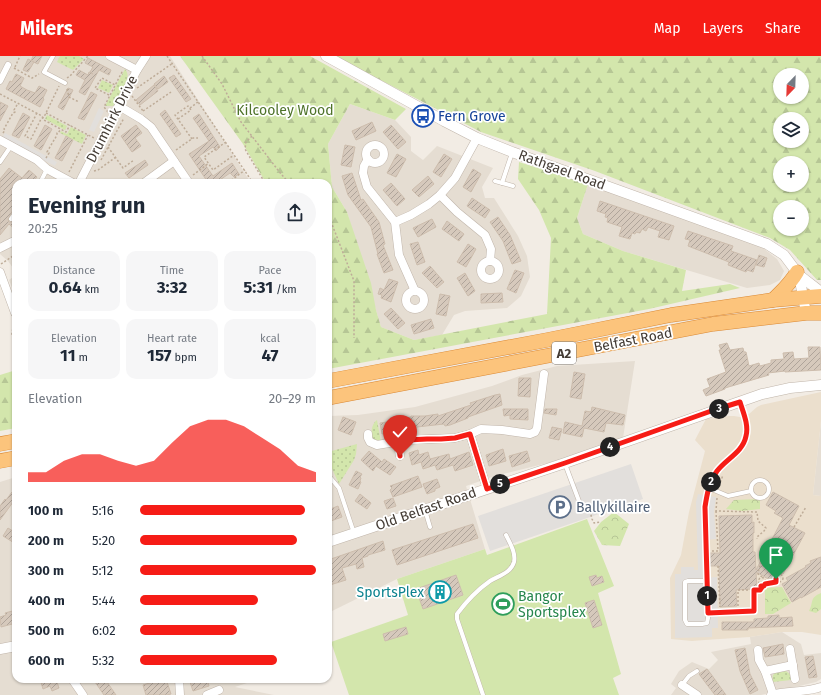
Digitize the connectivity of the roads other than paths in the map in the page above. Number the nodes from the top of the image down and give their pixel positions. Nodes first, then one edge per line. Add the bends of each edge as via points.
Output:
1 (53, 56) edge
2 (110, 56) edge
3 (146, 56) edge
4 (326, 56) edge
5 (8, 65) dead end
6 (137, 70) junction
7 (0, 81) edge
8 (64, 82) road end
9 (122, 108) junction
10 (1, 137) edge
11 (477, 138) junction
12 (11, 146) junction
13 (512, 152) junction
14 (172, 158) junction
15 (368, 159) dead end
16 (0, 162) edge
17 (45, 167) junction
18 (42, 179) edge
19 (65, 179) edge
20 (81, 179) edge
21 (148, 179) edge
22 (186, 179) edge
23 (495, 181) dead end
24 (502, 183) junction
25 (513, 186) dead end
26 (440, 195) junction
27 (395, 222) junction
28 (12, 242) edge
29 (0, 248) edge
30 (490, 261) dead end
31 (798, 274) junction
32 (1, 278) edge
33 (416, 291) dead end
34 (821, 292) edge
35 (821, 296) edge
36 (803, 298) junction
37 (773, 300) junction
38 (12, 306) edge
39 (806, 313) junction
40 (821, 313) edge
41 (544, 374) dead end
42 (332, 379) edge
43 (821, 385) edge
44 (332, 397) edge
45 (740, 402) junction
46 (368, 434) dead end
47 (470, 434) junction
48 (12, 442) edge
49 (398, 442) junction
50 (0, 444) edge
51 (400, 456) dead end
52 (12, 459) edge
53 (0, 461) edge
54 (565, 463) junction
55 (332, 481) edge
56 (709, 488) junction
57 (487, 489) junction
58 (751, 491) junction
59 (582, 509) dead end
60 (425, 510) junction
61 (430, 527) dead end
62 (354, 533) junction
63 (506, 535) dead end
64 (332, 541) edge
65 (707, 580) junction
66 (754, 590) road end
67 (708, 613) junction
68 (12, 647) edge
69 (790, 648) dead end
70 (0, 649) edge
71 (758, 650) dead end
72 (793, 666) junction
73 (696, 671) dead end
74 (765, 671) junction
75 (795, 679) dead end
76 (75, 683) edge
77 (179, 683) edge
78 (682, 685) joint
79 (821, 687) edge
80 (219, 690) dead end
81 (83, 695) edge
82 (180, 695) edge
83 (207, 695) edge
84 (483, 695) edge
85 (697, 695) edge
86 (772, 695) edge

1 - 8 lane via 44,72
2 - 6 street
3 - 6 street, Drumhirk Drive
4 - 11 street, Rathgael Road
5 - 7 street
6 - 9 street, Drumhirk Drive via 127,89
9 - 14 street via 151,127
9 - 20 street, Drumhirk Drive via 112,118
10 - 12 street
11 - 13 street, Rathgael Road
11 - 26 street via 455,178
12 - 16 lane
12 - 17 street
13 - 24 lane
13 - 31 street, Rathgael Road via 767,244 784,255
14 - 21 street
14 - 22 street
15 - 27 street via 363,173 367,187
17 - 18 lane
17 - 19 street
23 - 24 lane
24 - 25 lane
26 - 27 street via 411,215
26 - 30 street via 485,235 491,249
27 - 33 street via 399,255
28 - 29 street
31 - 34 street, Rathgael Road
31 - 36 street, Rathgael Road
31 - 37 highway
32 - 38 street
35 - 36 highway, Belfast Road / A2
36 - 37 highway, Belfast Road / A2
36 - 39 street, Rathgael Road
37 - 42 highway, Belfast Road / A2 via 672,315
39 - 40 highway, Belfast Road / A2
39 - 44 highway, Belfast Road / A2 via 713,324
41 - 47 street via 535,432 530,434 481,429
43 - 45 street, Old Belfast Road via 790,388
45 - 54 street, Old Belfast Road
45 - 56 lane via 747,429 745,442 717,471
46 - 49 street via 370,442 377,445
47 - 49 street via 455,438
47 - 57 street
48 - 50 highway
49 - 51 street
52 - 53 highway
54 - 57 street, Old Belfast Road
54 - 59 lane
55 - 62 lane via 339,488
56 - 58 lane via 728,496
56 - 65 lane via 705,507
57 - 60 street, Old Belfast Road
58 - 58 lane via 756,497 762,497 766,494 768,486 762,480 756,481
60 - 61 lane
60 - 62 street, Old Belfast Road
62 - 64 street, Old Belfast Road
63 - 84 lane via 514,553 514,562 510,570 482,586 457,614
65 - 67 lane
65 - 67 lane via 685,582 685,620 687,624 707,623
66 - 67 lane via 754,611
68 - 70 street
69 - 72 street
71 - 74 street via 759,660
72 - 74 street
72 - 75 street
73 - 78 lane
74 - 86 street
76 - 81 street
77 - 82 street
78 - 85 street
79 - 86 street
80 - 83 street

